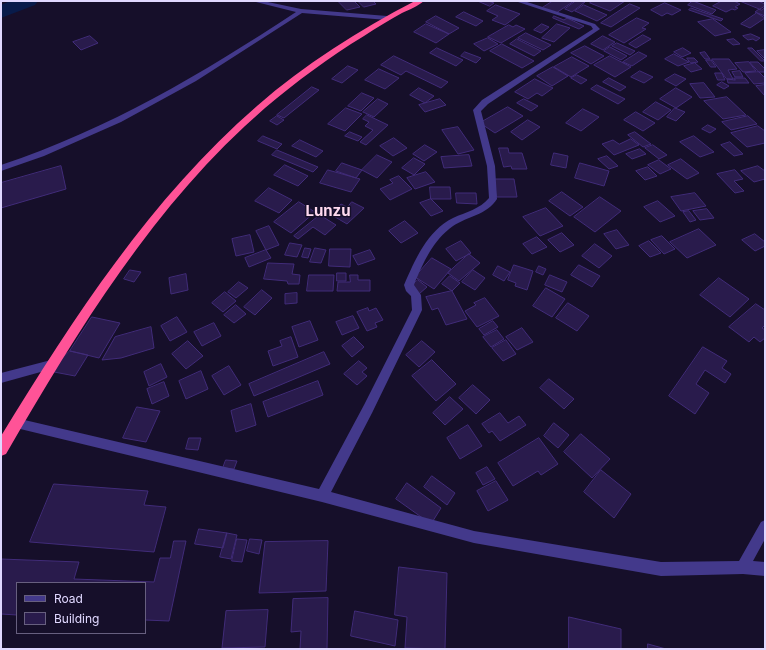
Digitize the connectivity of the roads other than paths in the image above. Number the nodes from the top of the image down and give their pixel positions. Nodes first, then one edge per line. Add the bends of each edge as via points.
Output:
1 (255, 1) edge
2 (420, 1) edge
3 (518, 1) edge
4 (301, 11) junction
5 (387, 18) junction
6 (1, 168) edge
7 (51, 365) junction
8 (1, 378) edge
9 (16, 423) junction
10 (1, 449) edge
11 (322, 496) junction
12 (765, 526) edge
13 (743, 567) junction
14 (765, 569) edge

1 - 4 street
2 - 5 highway
3 - 11 street via 594,25 597,29 485,102 477,110 477,119 483,131 493,199 482,210 452,223 431,240 409,285 416,295 417,310
4 - 5 street
4 - 6 street via 194,80 105,128 62,148
5 - 7 highway via 349,41 261,107 186,181 152,221 86,310
7 - 8 street
7 - 9 highway
9 - 10 highway
9 - 11 street
11 - 13 street via 474,537 595,558 661,569
12 - 13 street
13 - 14 street

